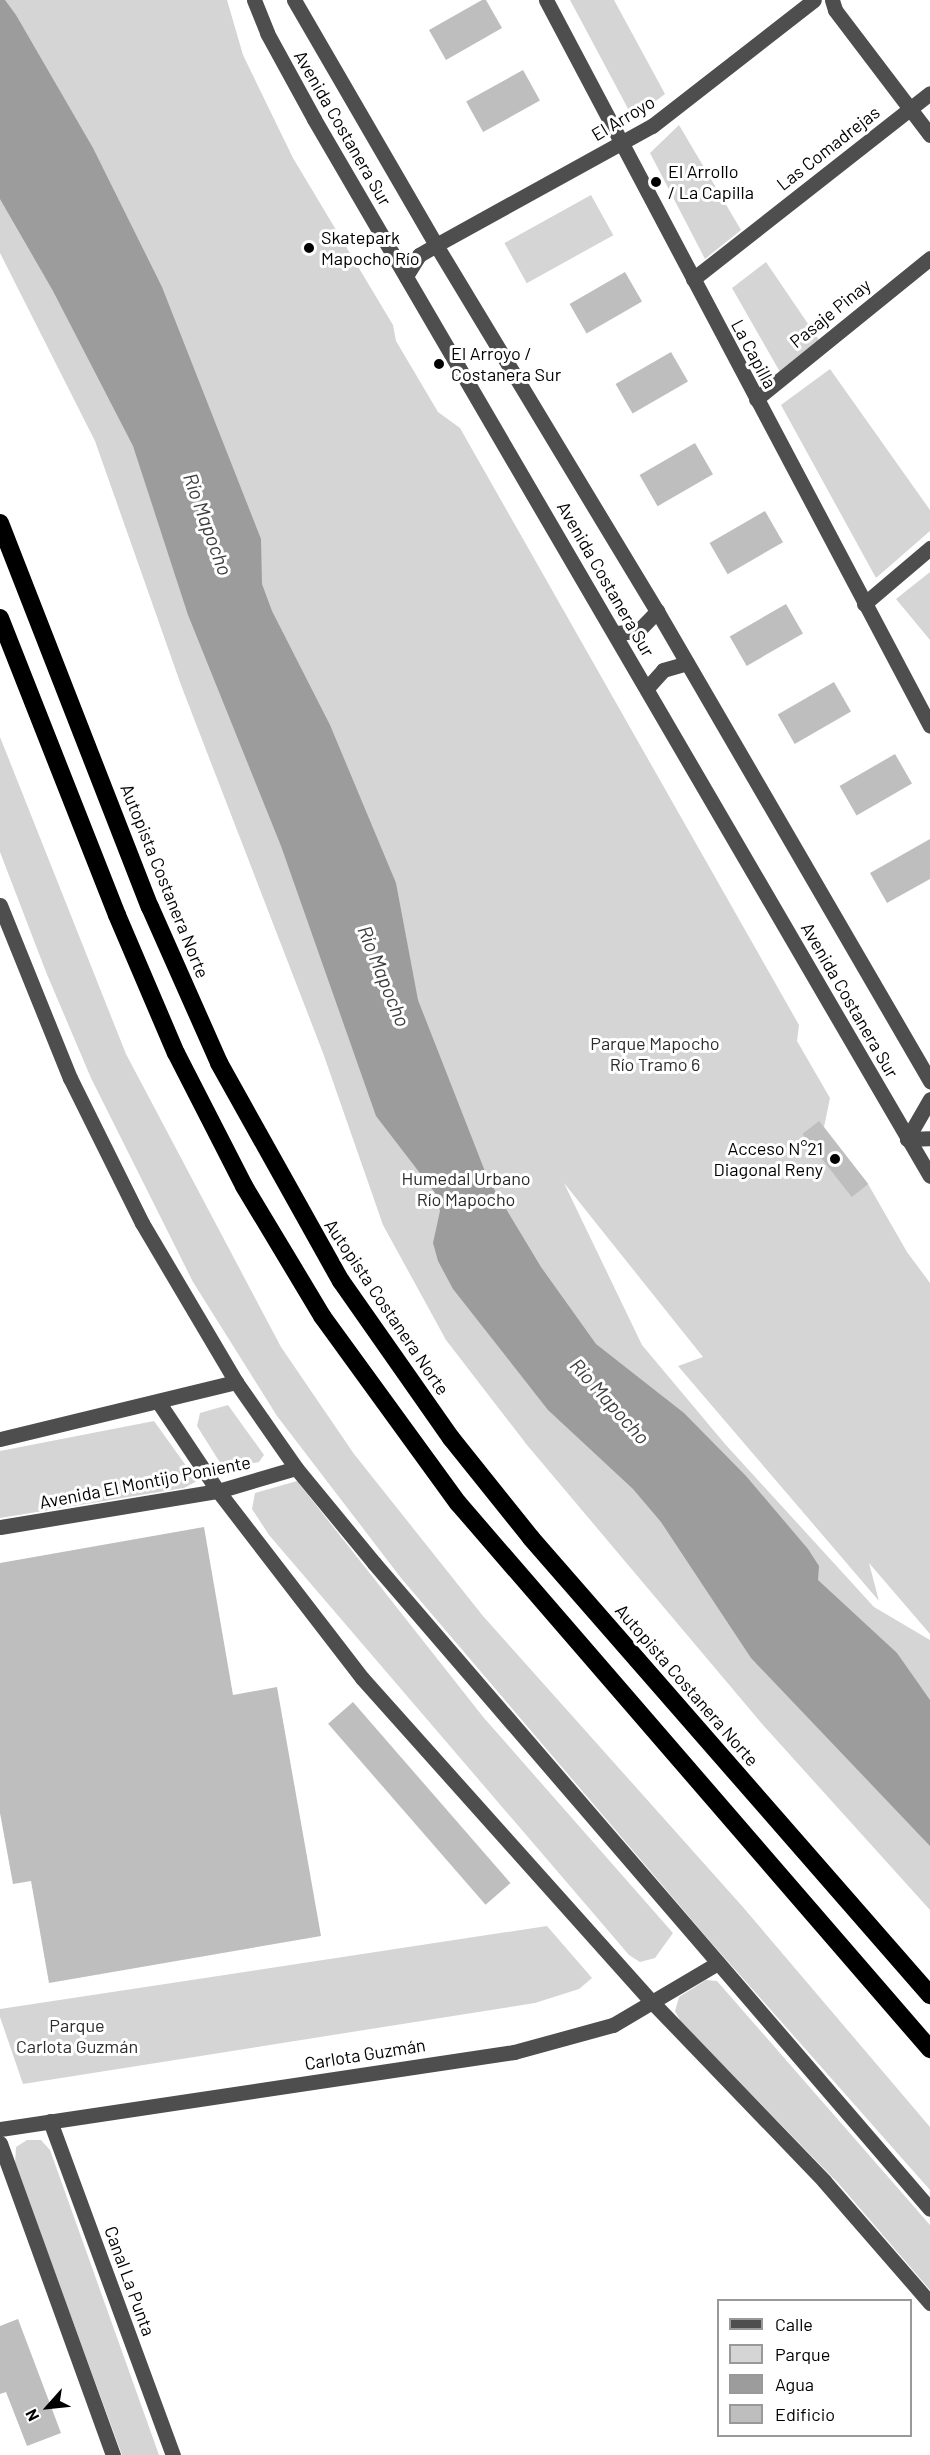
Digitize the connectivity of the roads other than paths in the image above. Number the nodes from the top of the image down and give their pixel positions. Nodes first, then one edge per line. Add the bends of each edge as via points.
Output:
1 (254, 0) edge
2 (294, 0) edge
3 (546, 0) edge
4 (814, 0) edge
5 (832, 0) edge
6 (930, 93) edge
7 (910, 109) junction
8 (930, 135) edge
9 (622, 143) junction
10 (436, 244) junction
11 (930, 258) edge
12 (406, 276) junction
13 (693, 279) junction
14 (756, 399) junction
15 (0, 523) edge
16 (930, 548) edge
17 (864, 604) junction
18 (657, 611) junction
19 (0, 618) edge
20 (616, 633) junction
21 (687, 663) junction
22 (647, 688) junction
23 (930, 726) edge
24 (0, 905) edge
25 (930, 1082) edge
26 (930, 1099) edge
27 (930, 1138) edge
28 (907, 1139) junction
29 (930, 1176) edge
30 (237, 1382) junction
31 (159, 1403) junction
32 (0, 1439) edge
33 (296, 1468) junction
34 (218, 1491) junction
35 (0, 1527) edge
36 (718, 1963) junction
37 (930, 1995) edge
38 (653, 2003) junction
39 (930, 2049) edge
40 (50, 2121) junction
41 (0, 2129) edge
42 (0, 2144) edge
43 (930, 2209) edge
44 (930, 2303) edge
45 (113, 2455) edge
46 (173, 2455) edge

1 - 12 street, Avenida Costanera Sur via 289,74
2 - 10 street, Avenida Costanera Sur
3 - 9 street, La Capilla
4 - 9 street, El Arroyo via 671,112
5 - 7 street via 835,10
6 - 7 street, Las Comadrejas
7 - 8 street
7 - 13 street, Las Comadrejas
9 - 10 street, El Arroyo
9 - 13 street, La Capilla
10 - 12 street, El Arroyo via 419,255
10 - 18 street, Avenida Costanera Sur
11 - 14 street, Pasaje Pinay
12 - 20 street, Avenida Costanera Sur
13 - 14 street, La Capilla
14 - 17 street, La Capilla
15 - 37 highway, Autopista Costanera Norte via 150,907 219,1063 340,1281 451,1438 531,1538
16 - 17 street
17 - 23 street, La Capilla
18 - 20 street via 638,631
18 - 21 street, Avenida Costanera Sur
19 - 39 highway via 176,1053 244,1186 322,1316 458,1503
20 - 22 street, Avenida Costanera Sur
21 - 22 street via 663,670
21 - 25 street, Avenida Costanera Sur
22 - 28 street, Avenida Costanera Sur
24 - 30 street via 94,1130 142,1223
26 - 28 street
27 - 28 street
28 - 29 street, Avenida Costanera Sur
30 - 31 street
30 - 33 street
31 - 32 street
31 - 34 street
33 - 34 street, Avenida El Montijo Poniente
33 - 36 street
34 - 35 street, Avenida El Montijo Poniente
34 - 38 street via 362,1678
36 - 38 street, Carlota Guzmán
36 - 43 street
38 - 40 street, Carlota Guzmán via 613,2025 514,2052
38 - 44 street via 824,2181
40 - 41 street, Carlota Guzmán
40 - 46 street, Canal La Punta
42 - 45 street

